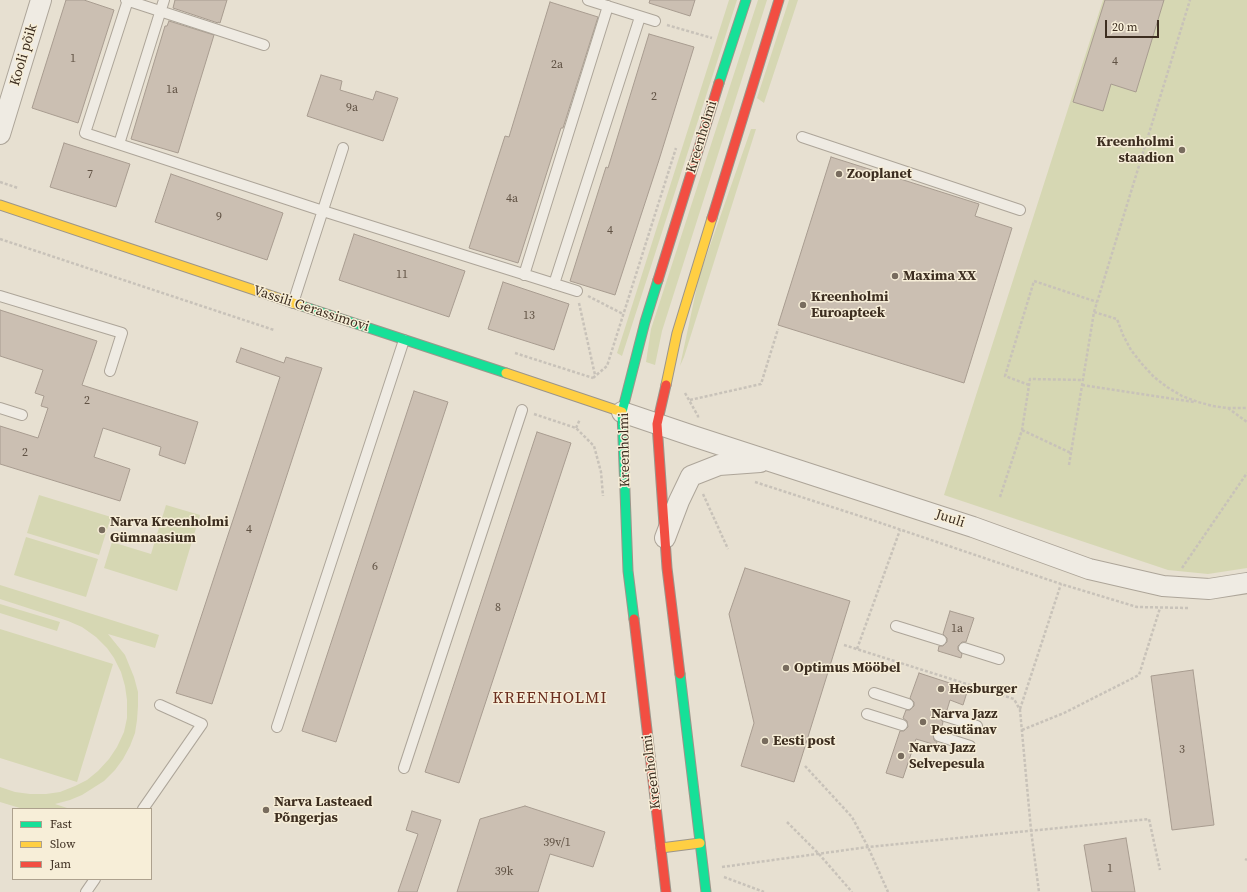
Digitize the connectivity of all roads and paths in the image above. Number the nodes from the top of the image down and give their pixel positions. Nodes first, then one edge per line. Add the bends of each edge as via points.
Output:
1 (41, 0) edge
2 (127, 0) edge
3 (164, 0) edge
4 (588, 0) edge
5 (746, 0) edge
6 (779, 0) edge
7 (1190, 0) edge
8 (608, 6) junction
9 (160, 11) junction
10 (640, 17) junction
11 (655, 21) dead end
12 (712, 37) dead end
13 (709, 44) dead end
14 (264, 45) dead end
15 (0, 134) edge
16 (802, 137) dead end
17 (678, 142) dead end
18 (119, 144) junction
19 (343, 148) dead end
20 (0, 205) edge
21 (1020, 210) dead end
22 (323, 211) junction
23 (0, 239) edge
24 (524, 275) junction
25 (554, 284) junction
26 (577, 291) junction
27 (0, 296) edge
28 (1097, 302) junction
29 (293, 303) junction
30 (1094, 312) junction
31 (623, 314) junction
32 (778, 329) dead end
33 (274, 330) dead end
34 (404, 340) junction
35 (110, 370) dead end
36 (595, 375) junction
37 (1083, 380) junction
38 (1082, 384) junction
39 (1029, 385) junction
40 (588, 400) junction
41 (690, 400) dead end
42 (1198, 402) junction
43 (0, 408) edge
44 (1227, 408) junction
45 (1247, 408) edge
46 (522, 410) dead end
47 (622, 412) junction
48 (22, 415) dead end
49 (1247, 422) edge
50 (658, 424) junction
51 (576, 428) dead end
52 (1022, 430) junction
53 (1071, 453) junction
54 (772, 461) junction
55 (1069, 465) dead end
56 (1247, 474) edge
57 (748, 480) dead end
58 (1000, 497) dead end
59 (900, 530) junction
60 (665, 538) junction
61 (1180, 571) dead end
62 (1247, 583) edge
63 (1061, 584) junction
64 (1163, 586) junction
65 (1160, 608) junction
66 (1189, 608) dead end
67 (896, 626) dead end
68 (941, 640) dead end
69 (844, 645) dead end
70 (964, 648) dead end
71 (857, 649) junction
72 (999, 659) dead end
73 (874, 693) dead end
74 (908, 704) dead end
75 (160, 705) dead end
76 (1020, 710) junction
77 (867, 714) dead end
78 (945, 716) dead end
79 (902, 725) dead end
80 (977, 726) dead end
81 (278, 727) dead end
82 (1022, 730) junction
83 (939, 736) dead end
84 (970, 746) dead end
85 (805, 766) dead end
86 (404, 768) dead end
87 (144, 808) edge
88 (787, 822) dead end
89 (1031, 830) junction
90 (700, 843) junction
91 (868, 847) junction
92 (660, 848) junction
93 (819, 854) junction
94 (703, 869) junction
95 (1160, 870) dead end
96 (720, 876) dead end
97 (94, 880) edge
98 (86, 892) edge
99 (666, 892) edge
100 (706, 892) edge
101 (764, 892) edge
102 (852, 892) edge
103 (888, 892) edge
104 (1039, 892) edge

1 - 15 street, Kooli põik
2 - 9 lane
2 - 18 lane via 85,133
3 - 9 lane
4 - 8 lane
5 - 47 main road, Kreenholmi via 645,322
6 - 50 main road via 677,333
7 - 28 path
8 - 10 lane
8 - 24 lane
9 - 14 lane
9 - 18 lane
10 - 11 lane
10 - 25 lane
12 - 13 path
16 - 21 lane
17 - 31 path
18 - 22 lane
19 - 22 lane
20 - 29 main road, Vassili Gerassimovi
22 - 24 lane
22 - 29 lane
23 - 33 path
24 - 25 lane
25 - 26 lane
26 - 31 path
26 - 36 path
27 - 35 lane via 122,333
28 - 30 path
28 - 39 path via 1034,281 1005,376
29 - 34 main road, Vassili Gerassimovi
30 - 37 path
30 - 42 path via 1117,319 1131,350 1142,364 1167,387
31 - 36 path via 607,366
32 - 41 path via 761,384
34 - 40 main road, Vassili Gerassimovi
34 - 81 lane
36 - 40 path
37 - 38 path
37 - 39 path via 1030,379
38 - 42 path
38 - 53 path
39 - 52 path
40 - 47 main road, Vassili Gerassimovi
40 - 51 path
42 - 44 path
43 - 48 lane
44 - 45 path
44 - 49 path
46 - 86 lane
47 - 50 street, Juuli
47 - 92 main road, Kreenholmi via 628,571
50 - 54 street, Juuli
50 - 60 main road
52 - 53 path
52 - 58 path
53 - 55 path
54 - 60 street via 719,465 691,476
54 - 64 street, Juuli via 973,527 1089,569
56 - 61 path
57 - 59 path
59 - 63 path
59 - 71 path
60 - 90 main road
62 - 64 street, Juuli via 1209,589
63 - 65 path via 1137,608
63 - 76 path
64 - 65 path
65 - 66 path
65 - 82 path via 1139,675 1064,713
67 - 68 lane
69 - 71 path
70 - 72 lane
71 - 76 path via 1014,699
73 - 74 lane
75 - 87 lane via 202,724
76 - 82 path
77 - 79 lane
78 - 80 lane
82 - 89 path
83 - 84 lane
85 - 91 path via 852,817
88 - 93 path
89 - 91 path
89 - 95 path via 1149,820
89 - 104 path
90 - 92 main road
90 - 94 main road
91 - 93 path
91 - 103 path
92 - 99 main road, Kreenholmi
93 - 94 path
93 - 102 path
94 - 100 main road
96 - 101 path
97 - 98 lane

